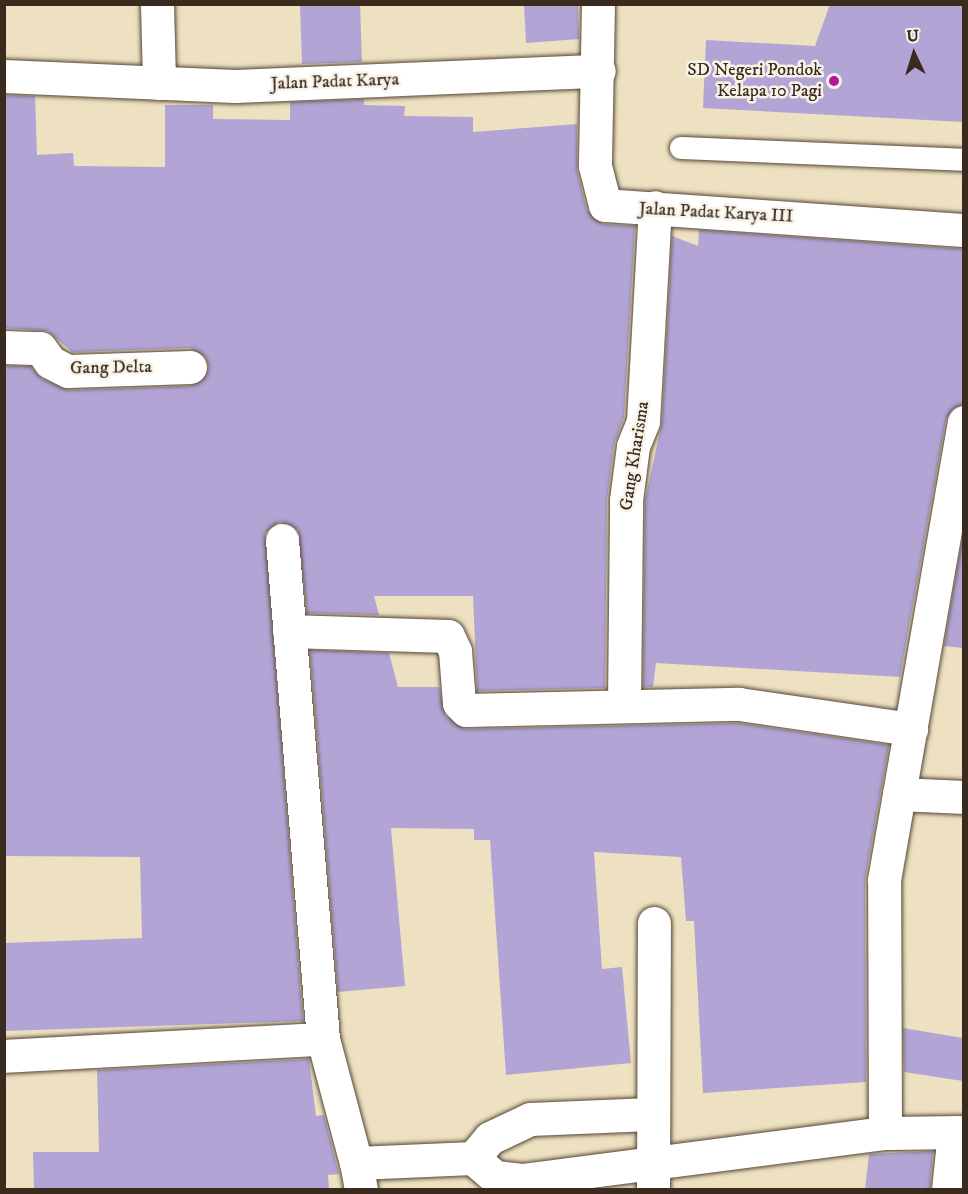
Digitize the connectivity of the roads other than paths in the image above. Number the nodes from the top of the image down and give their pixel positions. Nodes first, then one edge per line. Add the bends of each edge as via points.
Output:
1 (157, 4) edge
2 (598, 4) edge
3 (599, 71) junction
4 (4, 76) edge
5 (159, 83) junction
6 (681, 148) dead end
7 (963, 160) edge
8 (655, 207) junction
9 (963, 230) edge
10 (4, 347) edge
11 (190, 367) dead end
12 (963, 422) edge
13 (282, 540) dead end
14 (289, 631) junction
15 (624, 704) junction
16 (911, 729) junction
17 (899, 794) junction
18 (963, 797) edge
19 (654, 923) dead end
20 (323, 1039) junction
21 (4, 1056) edge
22 (651, 1114) junction
23 (959, 1132) edge
24 (885, 1133) junction
25 (473, 1158) junction
26 (358, 1176) edge
27 (653, 1176) edge
28 (948, 1190) edge

1 - 5 street
2 - 3 street
3 - 5 street, Jalan Padat Karya via 235,86
3 - 8 street, Jalan Padat Karya III via 595,166 600,200 613,208
4 - 5 street, Jalan Padat Karya
6 - 7 lane
8 - 9 street, Jalan Padat Karya III
8 - 15 street, Gang Kharisma via 643,421 633,446 626,500
10 - 11 street, Gang Delta via 40,348 50,362 68,371
12 - 16 street
13 - 14 street
14 - 15 street via 448,636 455,651 459,703 466,710
14 - 20 street
15 - 16 street via 739,704
16 - 17 street
17 - 18 street
17 - 24 street via 884,880
19 - 22 street
20 - 21 street
20 - 26 street
22 - 25 street via 530,1119 490,1138
22 - 27 street
23 - 24 street
23 - 28 street
24 - 27 street
25 - 26 street
25 - 27 street via 495,1177 522,1180

